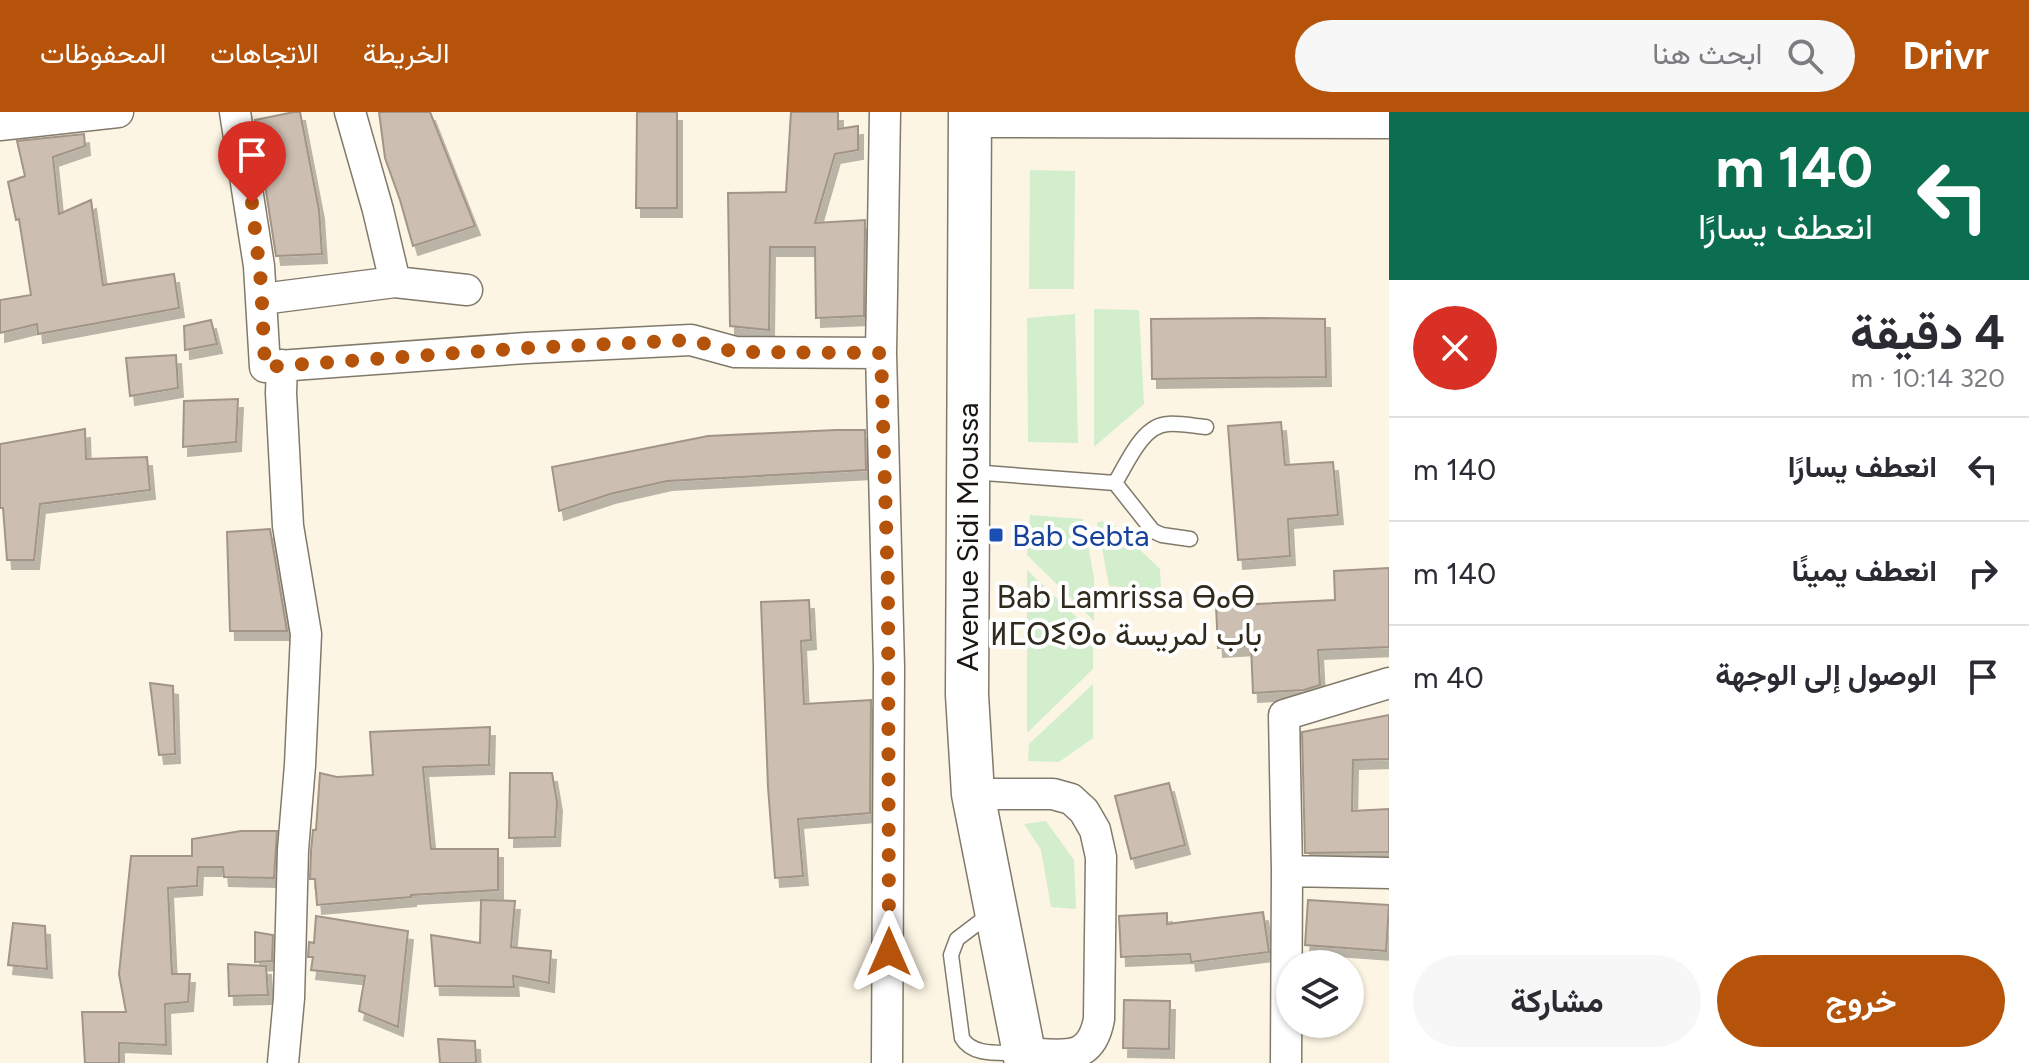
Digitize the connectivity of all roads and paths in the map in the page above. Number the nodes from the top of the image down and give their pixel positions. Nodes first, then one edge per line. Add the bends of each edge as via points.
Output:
1 (118, 112) edge
2 (235, 112) edge
3 (350, 112) edge
4 (885, 112) edge
5 (970, 114) edge
6 (1111, 114) edge
7 (1389, 117) edge
8 (0, 125) edge
9 (395, 282) junction
10 (467, 290) dead end
11 (262, 299) junction
12 (881, 353) junction
13 (282, 365) junction
14 (1206, 427) dead end
15 (967, 471) junction
16 (1115, 483) junction
17 (1190, 539) dead end
18 (1389, 683) edge
19 (973, 794) junction
20 (1287, 871) junction
21 (1389, 873) edge
22 (997, 909) junction
23 (1028, 1060) edge
24 (283, 1063) edge
25 (887, 1063) edge
26 (1286, 1063) edge

1 - 8 street
2 - 11 street
3 - 9 street
4 - 12 street
5 - 6 street
5 - 15 street, Avenue Sidi Moussa
6 - 7 street
9 - 10 street
9 - 11 street
11 - 13 street via 265,367
12 - 13 street via 735,352 691,340
12 - 25 street via 888,588
13 - 24 street via 288,526 306,634
14 - 16 lane via 1154,428
15 - 16 lane
15 - 19 street, Avenue Sidi Moussa via 967,695
16 - 17 lane via 1153,531
18 - 20 street via 1284,715
19 - 22 street, Avenue Sidi Moussa
19 - 23 street via 1053,794 1071,799 1095,830 1101,857 1096,1037 1078,1054
20 - 21 street
20 - 26 street
22 - 23 street, Avenue Sidi Moussa
22 - 23 lane via 953,946 962,1038 976,1051

